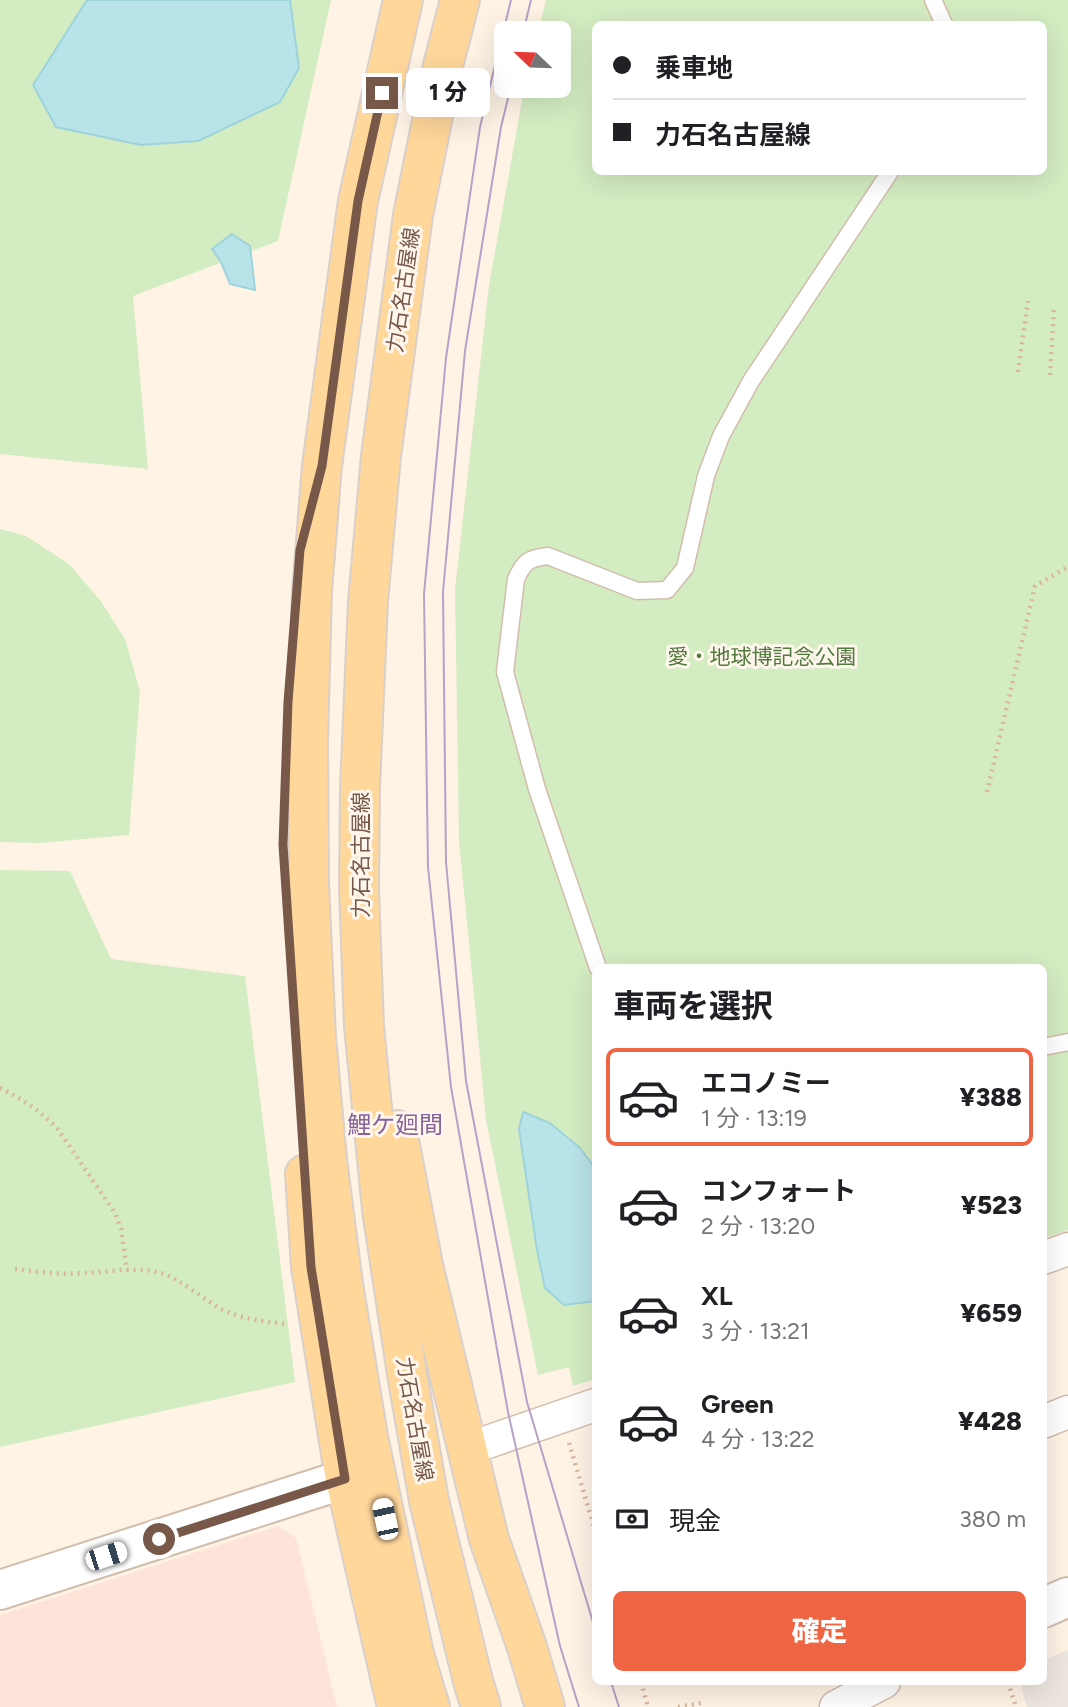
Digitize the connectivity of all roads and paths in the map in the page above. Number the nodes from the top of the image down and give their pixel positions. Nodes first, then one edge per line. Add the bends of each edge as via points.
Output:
1 (403, 0) edge
2 (460, 0) edge
3 (933, 0) edge
4 (943, 21) edge
5 (888, 175) edge
6 (1028, 301) dead end
7 (1054, 308) dead end
8 (1018, 372) dead end
9 (1050, 375) dead end
10 (322, 466) junction
11 (1068, 567) edge
12 (987, 792) dead end
13 (359, 889) junction
14 (597, 964) edge
15 (1068, 1042) edge
16 (1047, 1046) edge
17 (0, 1088) edge
18 (1068, 1250) edge
19 (1047, 1257) edge
20 (15, 1269) dead end
21 (127, 1270) junction
22 (284, 1324) dead end
23 (592, 1406) edge
24 (1068, 1412) edge
25 (562, 1416) junction
26 (1047, 1420) edge
27 (467, 1449) junction
28 (345, 1479) junction
29 (592, 1520) edge
30 (0, 1590) edge
31 (1068, 1597) edge
32 (1047, 1606) edge
33 (641, 1685) edge
34 (878, 1685) edge
35 (882, 1685) edge
36 (1010, 1685) edge
37 (701, 1703) dead end
38 (397, 1707) edge
39 (430, 1707) edge
40 (481, 1707) edge
41 (545, 1707) edge
42 (648, 1707) edge
43 (678, 1707) edge
44 (835, 1707) edge
45 (866, 1707) edge
46 (1016, 1707) edge

1 - 10 main road via 358,201
2 - 13 main road, 力石名古屋線 via 413,215 381,456 368,602
3 - 4 lane
5 - 14 lane via 751,381 721,436 706,476 685,568 667,590 637,591 548,556 533,557 516,579 505,672 537,789
6 - 8 path
7 - 9 path
10 - 28 main road via 300,550 283,845 311,1267
10 - 39 main road via 312,591 308,741 316,1037 343,1284 368,1437 414,1654
11 - 12 path via 1035,586
13 - 27 main road via 403,1162
13 - 40 main road, 力石名古屋線 via 364,1026 382,1210 429,1501
15 - 16 lane
17 - 21 path via 57,1128 115,1213
18 - 19 street
20 - 21 path via 83,1274
21 - 22 path via 164,1273 247,1320
23 - 25 street
24 - 26 street
25 - 27 street
25 - 29 path
27 - 41 main road via 489,1539
28 - 30 street
28 - 38 main road
31 - 32 street
33 - 42 path
34 - 44 street
35 - 45 street
36 - 46 path
37 - 43 path

